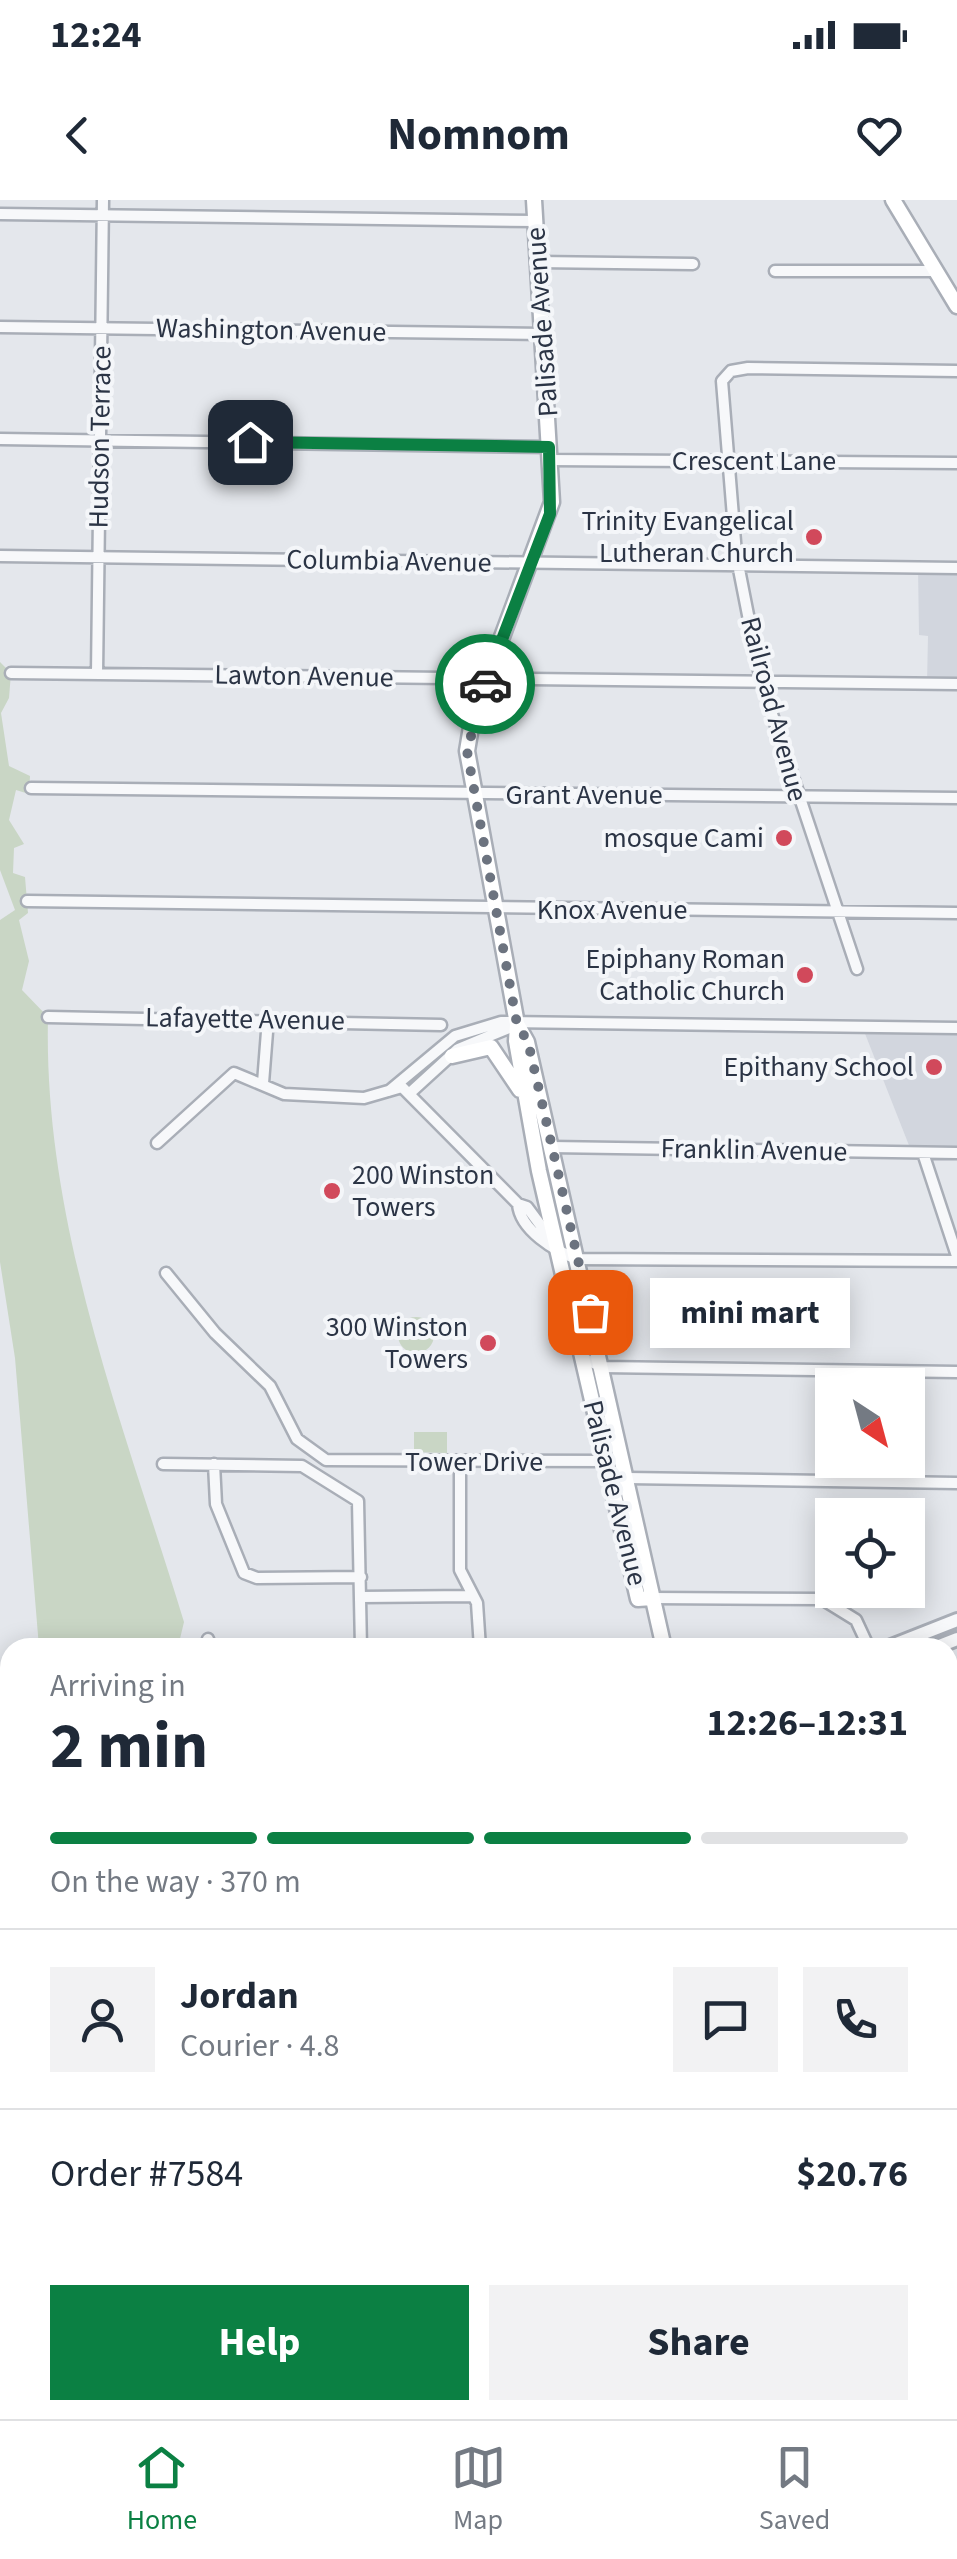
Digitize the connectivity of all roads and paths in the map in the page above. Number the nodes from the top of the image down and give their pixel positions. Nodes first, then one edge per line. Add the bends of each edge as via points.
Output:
1 (104, 200) edge
2 (534, 200) edge
3 (893, 200) edge
4 (0, 214) edge
5 (103, 215) junction
6 (535, 221) junction
7 (538, 262) junction
8 (693, 264) dead end
9 (775, 271) dead end
10 (936, 272) junction
11 (957, 306) edge
12 (0, 327) edge
13 (102, 328) junction
14 (543, 334) junction
15 (957, 371) edge
16 (0, 439) edge
17 (100, 440) junction
18 (550, 453) junction
19 (729, 460) junction
20 (957, 463) edge
21 (0, 556) edge
22 (98, 557) junction
23 (532, 564) junction
24 (738, 565) junction
25 (957, 568) edge
26 (11, 674) dead end
27 (98, 674) junction
28 (487, 678) junction
29 (761, 681) junction
30 (957, 684) edge
31 (31, 788) dead end
32 (474, 794) junction
33 (797, 796) junction
34 (957, 798) edge
35 (28, 901) dead end
36 (494, 909) junction
37 (836, 912) junction
38 (957, 913) edge
39 (858, 968) dead end
40 (48, 1017) dead end
41 (268, 1019) junction
42 (517, 1024) junction
43 (441, 1025) dead end
44 (957, 1028) edge
45 (452, 1056) junction
46 (262, 1083) junction
47 (389, 1091) junction
48 (411, 1092) junction
49 (525, 1101) junction
50 (157, 1143) dead end
51 (551, 1147) junction
52 (923, 1153) junction
53 (957, 1153) edge
54 (557, 1252) junction
55 (577, 1259) junction
56 (957, 1259) edge
57 (166, 1273) dead end
58 (581, 1357) junction
59 (602, 1367) junction
60 (957, 1372) edge
61 (615, 1462) junction
62 (460, 1463) junction
63 (162, 1464) dead end
64 (214, 1464) junction
65 (626, 1478) junction
66 (957, 1483) edge
67 (360, 1577) junction
68 (473, 1596) junction
69 (361, 1597) junction
70 (652, 1598) junction
71 (956, 1622) edge
72 (361, 1638) edge
73 (480, 1638) edge
74 (662, 1638) edge
75 (864, 1638) edge
76 (913, 1638) edge

1 - 5 street, Hudson Terrace
2 - 6 main road, Palisade Avenue
3 - 10 main road
4 - 5 street
5 - 6 street
5 - 13 street, Hudson Terrace
6 - 7 main road, Palisade Avenue
7 - 8 street
7 - 14 main road, Palisade Avenue
9 - 10 street
10 - 11 main road
12 - 13 street, Washington Avenue
13 - 14 street, Washington Avenue
13 - 17 street, Hudson Terrace
14 - 18 main road, Palisade Avenue
15 - 19 street, Railroad Avenue via 731,371 722,381
16 - 17 street, Crescent Lane
17 - 18 street, Crescent Lane
17 - 22 street, Hudson Terrace
18 - 19 street, Crescent Lane
18 - 23 main road, Palisade Avenue via 550,514
19 - 20 street, Crescent Lane
19 - 24 street, Railroad Avenue
21 - 22 street, Columbia Avenue
22 - 23 street, Columbia Avenue
22 - 27 street, Hudson Terrace
23 - 24 street, Columbia Avenue
23 - 28 main road, Palisade Avenue
24 - 25 street, Columbia Avenue
24 - 29 street, Railroad Avenue
26 - 27 street, Lawton Avenue
27 - 28 street, Lawton Avenue
28 - 29 street, Lawton Avenue
28 - 32 main road, Palisade Avenue via 468,734
29 - 30 street, Lawton Avenue
29 - 33 street, Railroad Avenue
31 - 32 street, Grant Avenue
32 - 33 street, Grant Avenue
32 - 36 main road, Palisade Avenue
33 - 34 street, Grant Avenue
33 - 37 street, Railroad Avenue
35 - 36 street, Knox Avenue
36 - 37 street, Knox Avenue
36 - 42 main road, Palisade Avenue
37 - 38 street, Knox Avenue
37 - 39 street, Railroad Avenue
40 - 41 street, Lafayette Avenue
41 - 43 street, Lafayette Avenue
41 - 46 street
42 - 44 street
42 - 45 street
42 - 47 street via 454,1036
42 - 49 main road, Palisade Avenue
42 - 51 main road, Palisade Avenue via 528,1042
45 - 48 street
45 - 49 main road via 492,1046
46 - 47 street via 284,1094 364,1098
46 - 50 street via 234,1073
47 - 48 street
48 - 54 street via 543,1225
49 - 51 main road via 538,1118 542,1142
49 - 54 main road, Palisade Avenue
51 - 52 street, Franklin Avenue
51 - 55 main road, Palisade Avenue
52 - 53 street, Franklin Avenue
52 - 56 street
54 - 55 street
54 - 58 main road, Palisade Avenue
55 - 56 street
55 - 59 main road, Palisade Avenue
57 - 62 street, Tower Drive via 270,1386 297,1438 326,1460
58 - 59 street
58 - 61 main road, Palisade Avenue
59 - 60 street
59 - 61 main road, Palisade Avenue
61 - 62 street, Tower Drive
61 - 65 main road, Palisade Avenue
61 - 70 main road, Palisade Avenue via 638,1599
62 - 68 street via 460,1570
63 - 64 street
64 - 67 street via 302,1466 358,1502
64 - 67 street via 216,1504 244,1573
65 - 66 street
65 - 70 main road, Palisade Avenue
67 - 69 street
68 - 69 street
68 - 73 street
69 - 72 street
70 - 74 main road, Palisade Avenue
70 - 75 street via 822,1599 856,1620
71 - 76 street

